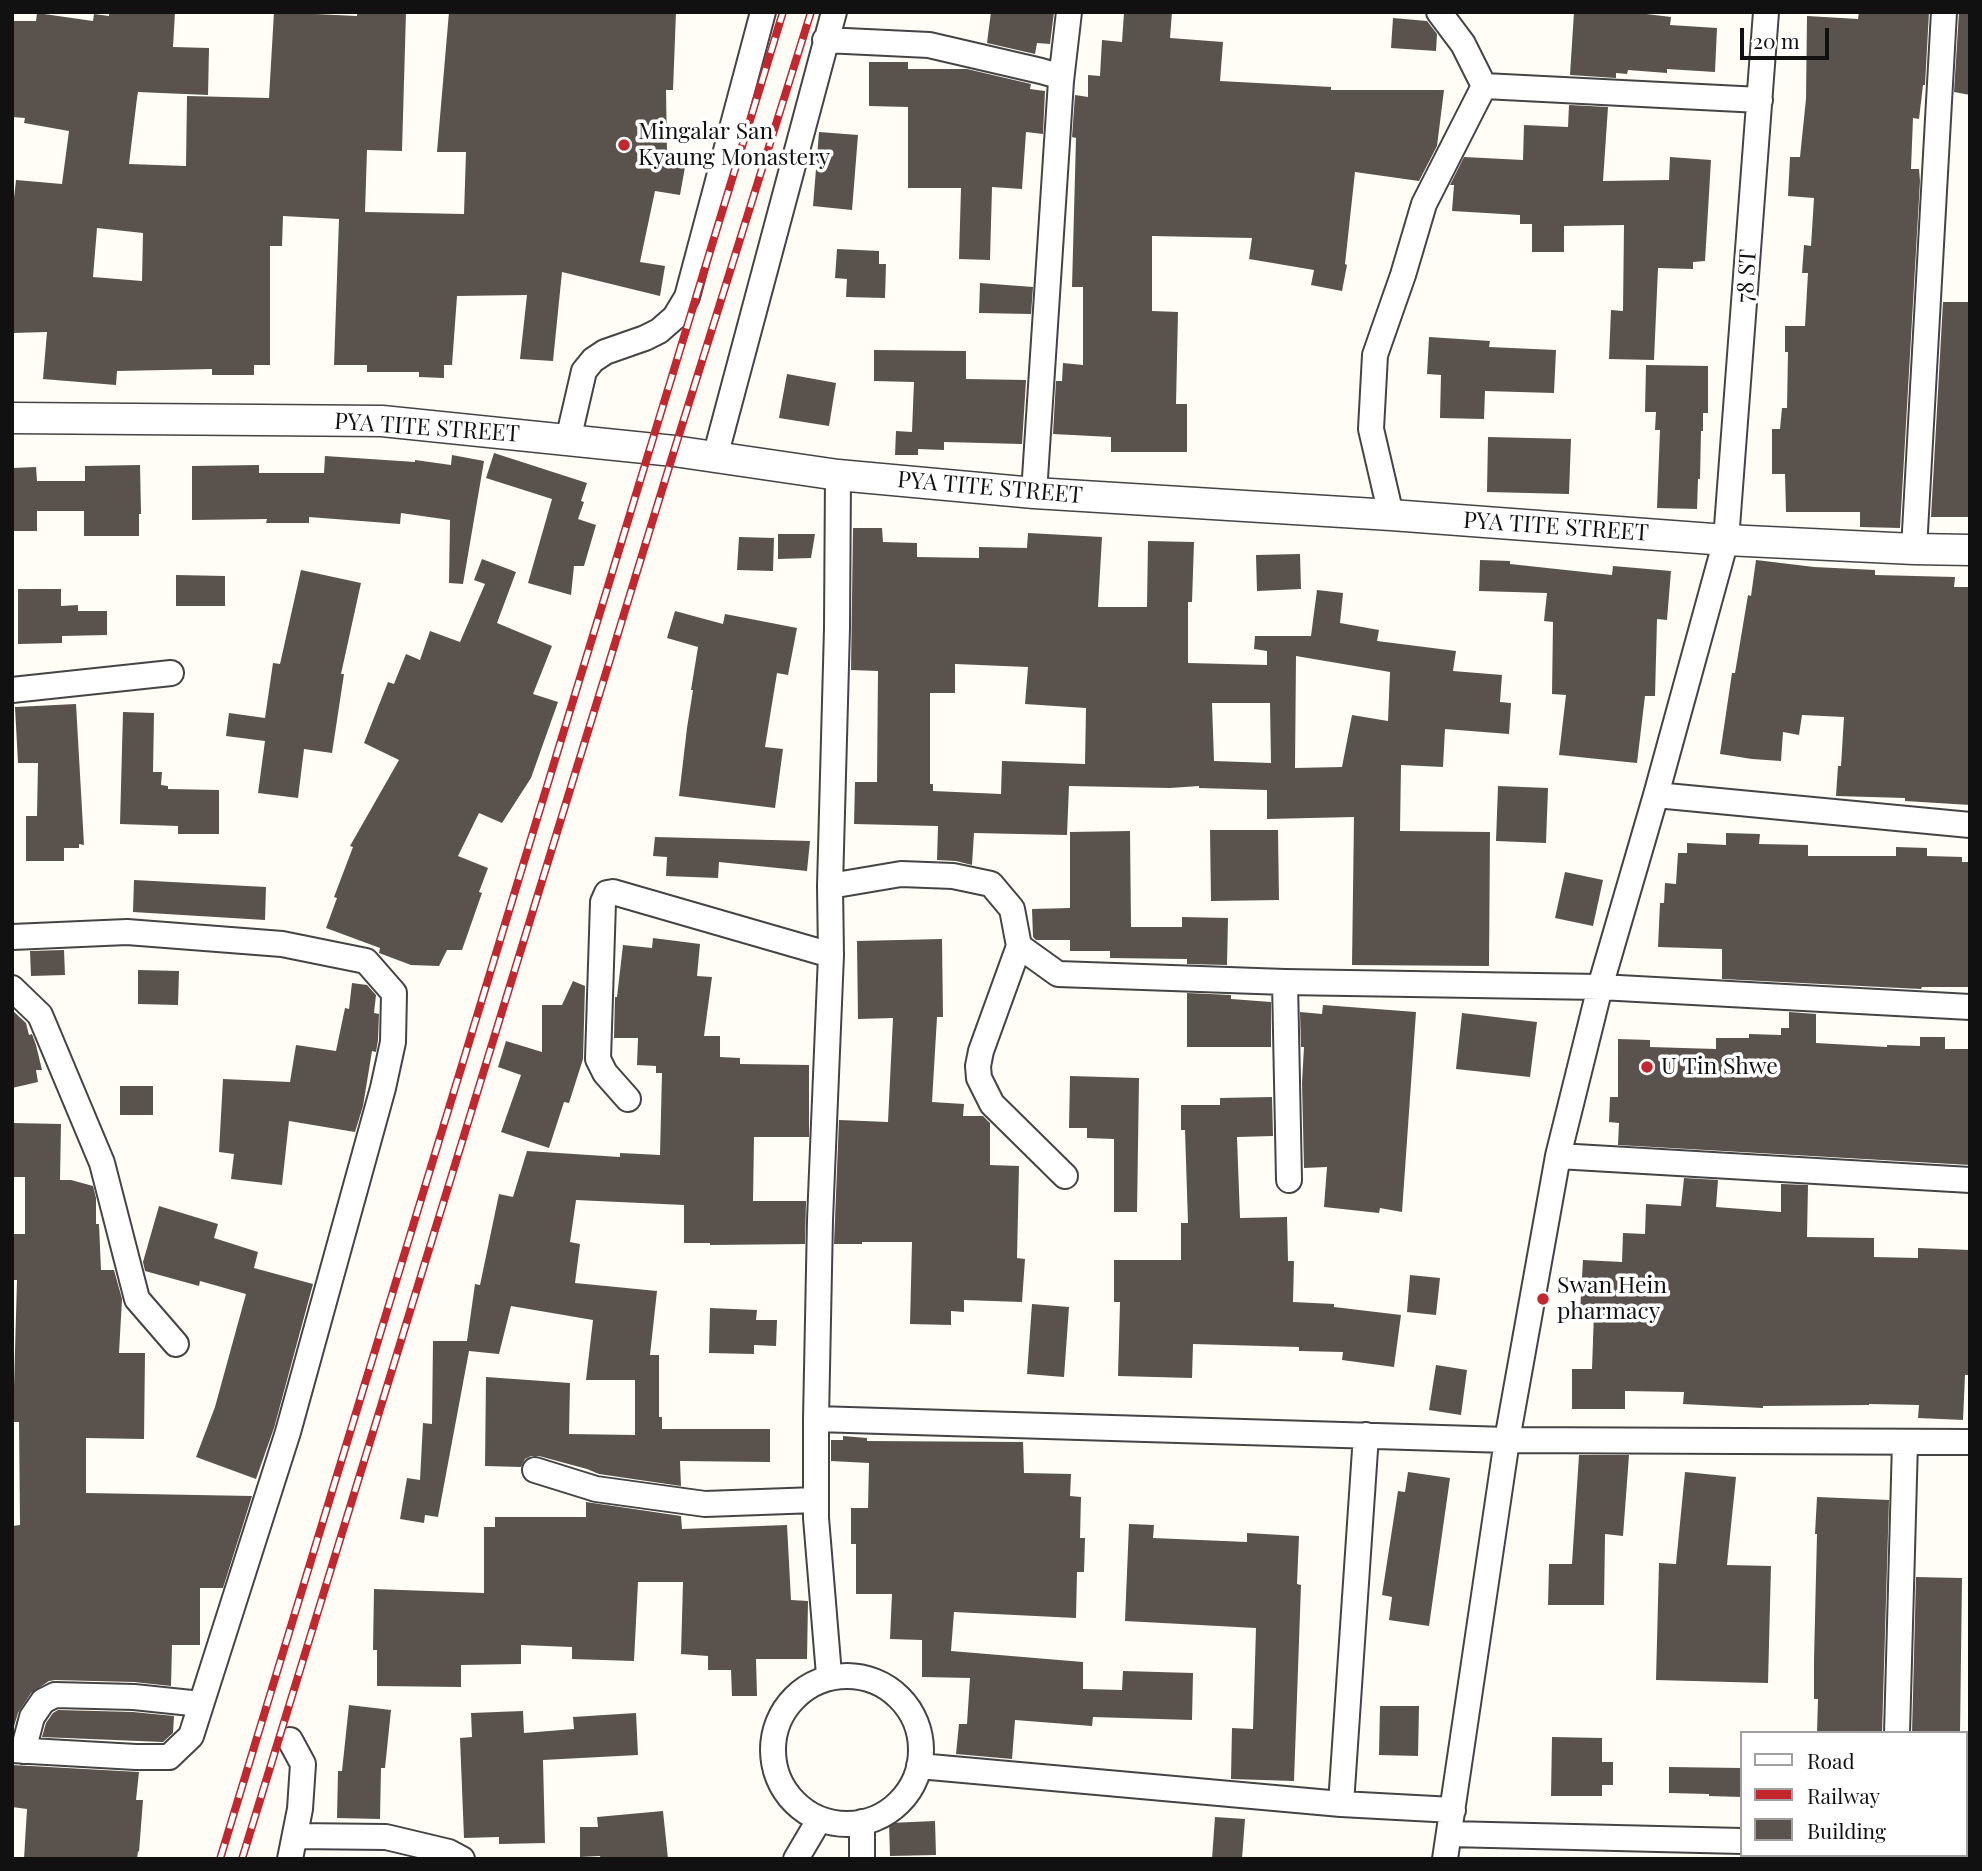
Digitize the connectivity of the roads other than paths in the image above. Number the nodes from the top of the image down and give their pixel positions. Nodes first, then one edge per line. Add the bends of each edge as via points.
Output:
1 (763, 12) edge
2 (834, 12) edge
3 (1069, 12) edge
4 (1439, 12) edge
5 (1766, 12) edge
6 (1944, 12) edge
7 (825, 40) junction
8 (1061, 81) junction
9 (1484, 86) junction
10 (1760, 100) junction
11 (12, 418) edge
12 (568, 440) junction
13 (715, 457) junction
14 (838, 475) junction
15 (1034, 493) junction
16 (1391, 515) junction
17 (1726, 540) junction
18 (1914, 550) junction
19 (1970, 550) edge
20 (172, 673) dead end
21 (12, 690) edge
22 (1656, 795) junction
23 (1970, 825) edge
24 (830, 886) junction
25 (12, 937) edge
26 (1019, 946) junction
27 (831, 956) junction
28 (1285, 982) junction
29 (1600, 987) junction
30 (12, 988) edge
31 (1970, 1007) edge
32 (628, 1099) dead end
33 (1558, 1156) junction
34 (1065, 1176) dead end
35 (1289, 1180) dead end
36 (1970, 1180) edge
37 (176, 1344) dead end
38 (816, 1419) junction
39 (1366, 1435) junction
40 (1507, 1440) junction
41 (1970, 1441) edge
42 (1905, 1442) junction
43 (535, 1470) dead end
44 (816, 1500) junction
45 (829, 1675) junction
46 (201, 1704) junction
47 (1897, 1731) edge
48 (290, 1740) dead end
49 (18, 1750) edge
50 (919, 1766) junction
51 (1341, 1804) junction
52 (819, 1820) junction
53 (862, 1822) junction
54 (1451, 1822) junction
55 (1741, 1841) edge
56 (293, 1847) edge
57 (462, 1859) edge
58 (796, 1859) edge
59 (862, 1859) edge
60 (1445, 1859) edge

1 - 12 street via 687,297 659,331 593,360 584,371
2 - 7 street
3 - 8 street
4 - 9 street via 1463,44
5 - 10 street, 78 ST
6 - 18 street
7 - 8 street via 929,45 1041,71
7 - 13 street
8 - 15 street
9 - 10 street
9 - 16 street via 1424,204 1375,355 1371,429
10 - 17 street, 78 ST
11 - 12 street, PYA TITE STREET via 382,421
12 - 13 street, PYA TITE STREET
13 - 14 street, PYA TITE STREET
14 - 15 street, PYA TITE STREET
14 - 24 street
15 - 16 street, PYA TITE STREET
16 - 17 street, PYA TITE STREET
17 - 18 street, PYA TITE STREET
17 - 22 street, 78 ST
18 - 19 street, PYA TITE STREET
20 - 21 street
22 - 23 street
22 - 29 street, 78 ST
24 - 26 street via 901,874 953,876 991,884 1012,909
24 - 27 street
25 - 46 street via 127,932 282,944 366,961 394,993 393,1042 383,1088 288,1432
26 - 28 street via 1058,974
26 - 34 street via 981,1051 979,1078 992,1104
27 - 32 street via 607,893 603,902 598,1059
27 - 38 street
28 - 29 street
28 - 35 street
29 - 31 street
29 - 33 street, 78 ST
30 - 37 street via 40,1015 102,1163 137,1299
33 - 36 street
33 - 40 street, 78 ST
38 - 39 street
38 - 44 street
39 - 40 street
39 - 51 street
40 - 42 street
40 - 54 street, 78 ST
41 - 42 street
42 - 47 street
43 - 44 street via 596,1489 705,1504
44 - 45 street
45 - 50 street via 875,1680 900,1696 916,1720 922,1749
45 - 52 street via 793,1697 776,1722 771,1751 777,1780 794,1804
46 - 49 street via 55,1695 43,1701 32,1717
46 - 49 street via 191,1736 169,1758
48 - 56 street via 303,1764
50 - 51 street
50 - 53 street via 917,1778 901,1802 877,1819
51 - 54 street
52 - 53 street via 848,1825
52 - 58 street
53 - 59 street
54 - 55 street
54 - 60 street, 78 ST
56 - 57 street via 386,1837

